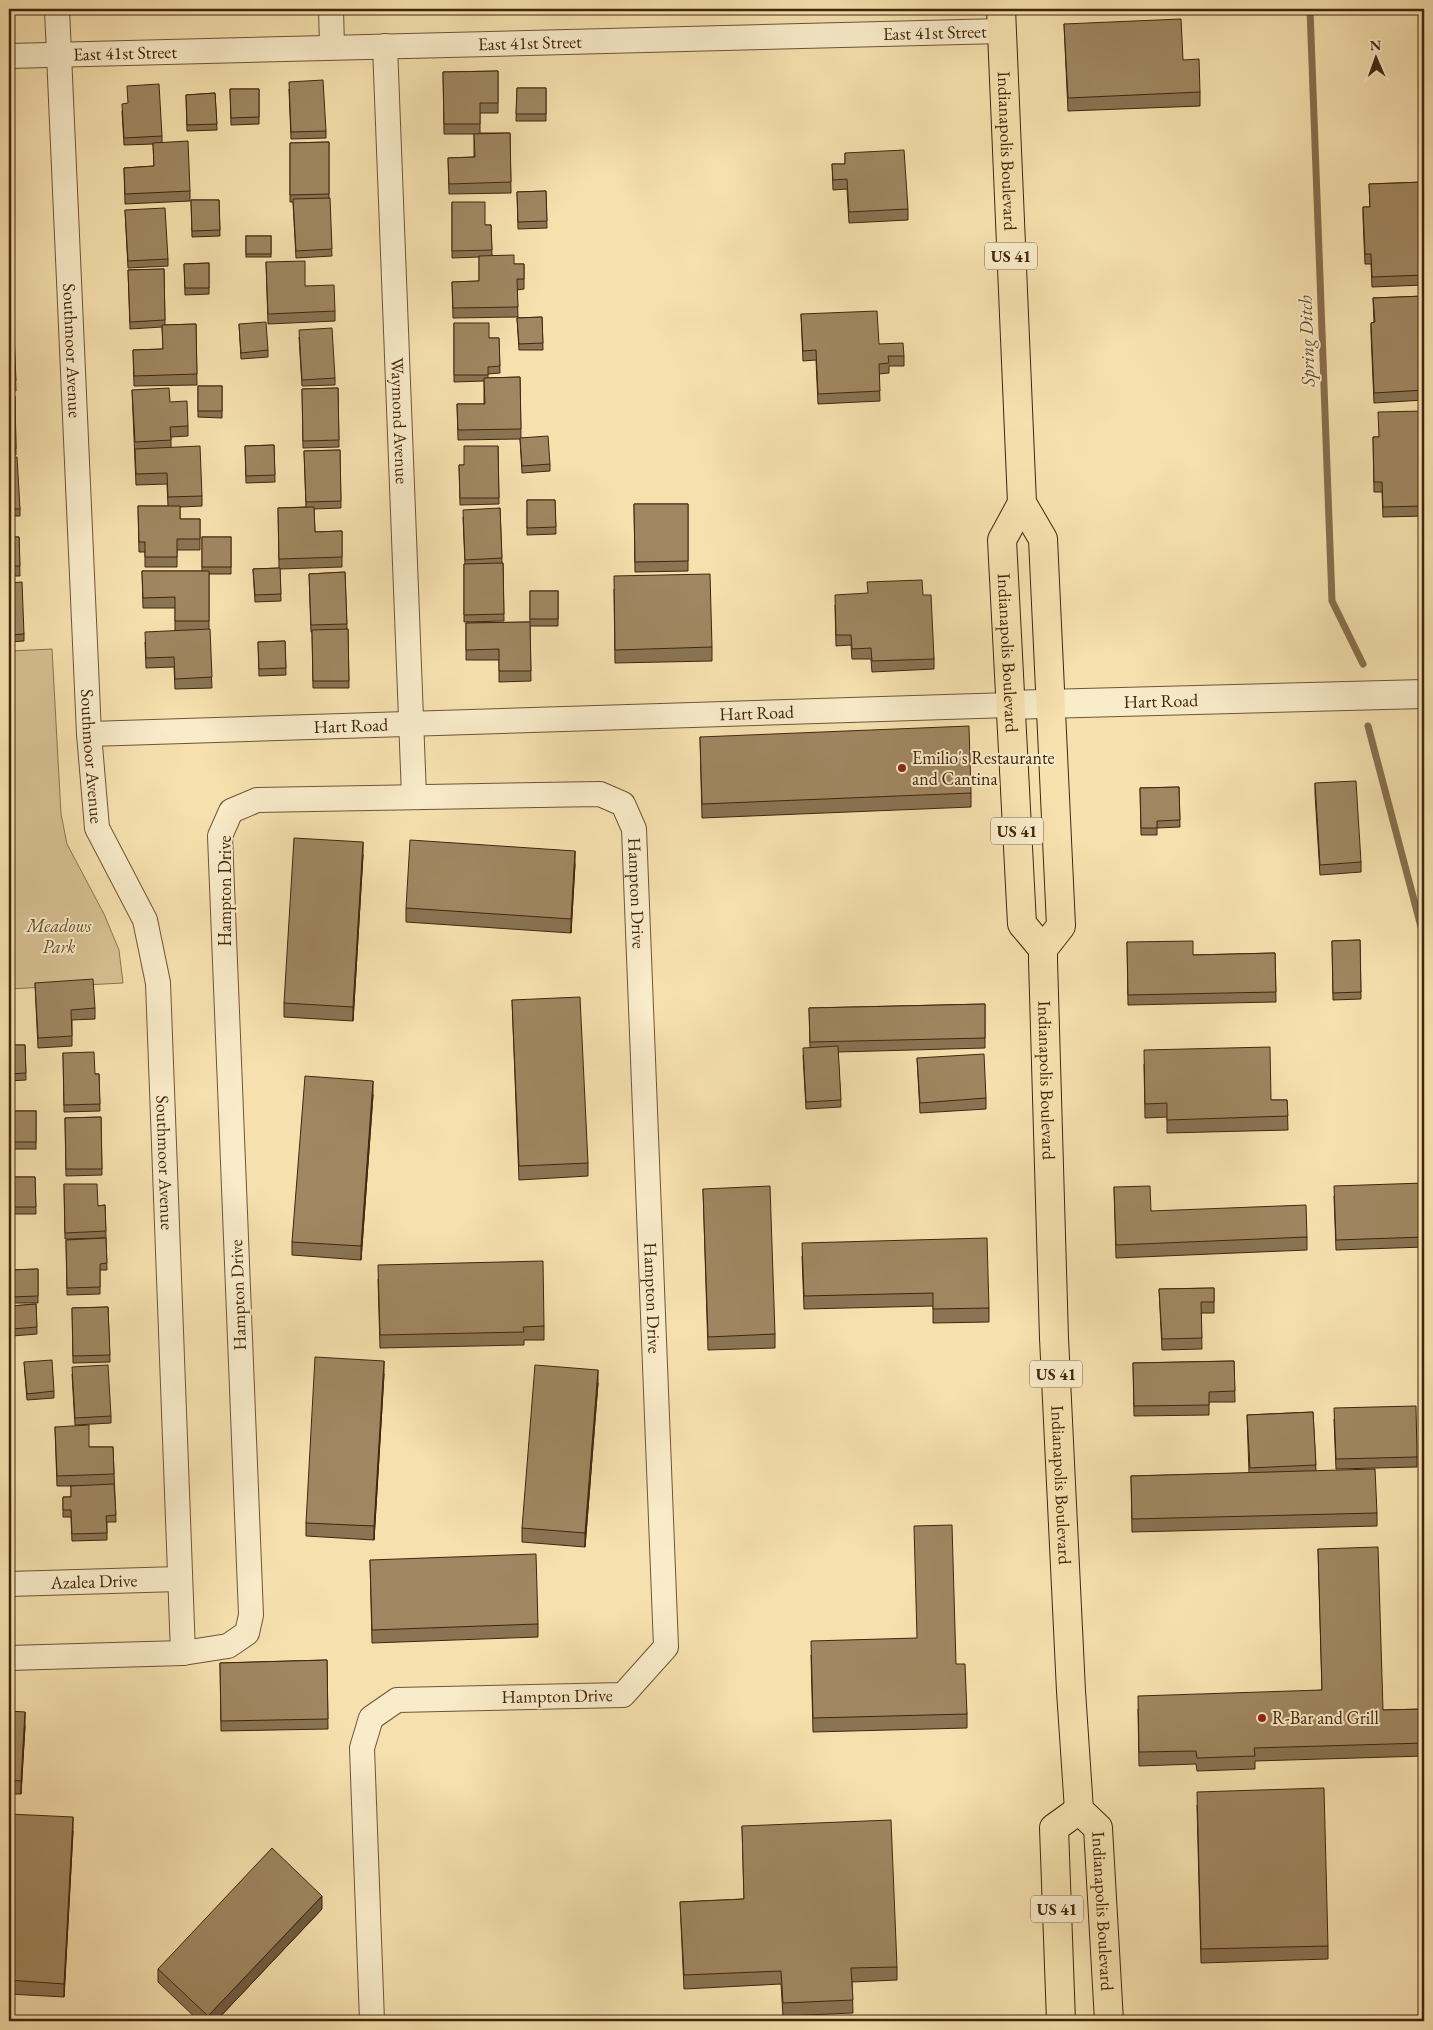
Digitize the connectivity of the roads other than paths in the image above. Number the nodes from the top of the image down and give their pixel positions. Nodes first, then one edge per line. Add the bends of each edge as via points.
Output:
1 (57, 9) edge
2 (330, 9) edge
3 (1001, 20) edge
4 (386, 46) junction
5 (332, 47) junction
6 (59, 55) junction
7 (9, 56) edge
8 (1022, 503) junction
9 (1424, 694) edge
10 (1051, 704) junction
11 (1010, 705) junction
12 (412, 725) junction
13 (88, 734) junction
14 (414, 796) junction
15 (1043, 948) junction
16 (179, 1579) junction
17 (9, 1584) edge
18 (183, 1653) junction
19 (9, 1658) edge
20 (1079, 1810) junction
21 (372, 2021) edge
22 (1061, 2021) edge
23 (1109, 2021) edge

1 - 6 street, Southmoor Avenue
2 - 5 street
3 - 4 street, East 41st Street
3 - 8 highway, Indianapolis Boulevard / US 41
4 - 5 street, East 41st Street
4 - 12 street, Waymond Avenue
5 - 6 street, East 41st Street
6 - 7 street, East 41st Street
6 - 13 street, Southmoor Avenue
8 - 10 highway, Indianapolis Boulevard / US 41 via 1043,539
8 - 11 highway, Indianapolis Boulevard / US 41 via 1002,540
9 - 10 street, Hart Road
10 - 11 street, Hart Road
10 - 15 highway, Indianapolis Boulevard / US 41 via 1061,926
11 - 12 street, Hart Road
11 - 15 highway, Indianapolis Boulevard / US 41 via 1022,924
12 - 13 street, Hart Road
12 - 14 street, Waymond Avenue
13 - 16 street, Southmoor Avenue via 97,828 145,920 158,983
14 - 18 street, Hampton Drive via 257,800 231,811 220,836 251,1615 246,1633 228,1646
14 - 21 street, Hampton Drive via 600,794 623,804 634,829 666,1647 623,1695 397,1700 371,1718 362,1748
15 - 20 highway, Indianapolis Boulevard / US 41 via 1054,1338
16 - 17 street, Azalea Drive
16 - 18 street
18 - 19 street, Hampton Drive
20 - 22 highway, Indianapolis Boulevard / US 41 via 1054,1828
20 - 23 highway, Indianapolis Boulevard / US 41 via 1098,1828

